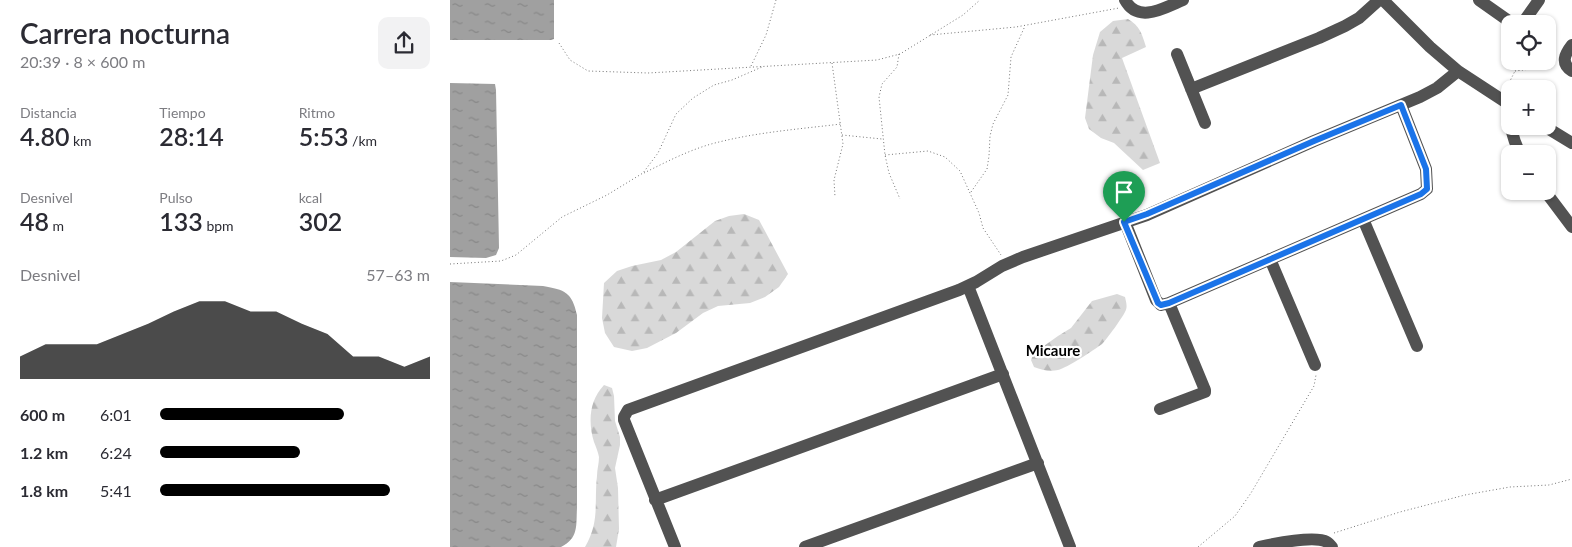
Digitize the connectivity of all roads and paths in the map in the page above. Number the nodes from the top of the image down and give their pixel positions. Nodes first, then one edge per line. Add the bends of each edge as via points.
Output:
1 (776, 0) edge
2 (980, 0) edge
3 (1183, 0) edge
4 (1379, 0) edge
5 (1383, 0) edge
6 (1388, 0) edge
7 (1479, 0) edge
8 (1538, 0) edge
9 (1127, 3) edge
10 (1396, 13) junction
11 (1528, 15) edge
12 (1501, 16) edge
13 (1026, 26) junction
14 (929, 35) junction
15 (559, 44) dead end
16 (1572, 45) edge
17 (900, 54) junction
18 (1177, 54) dead end
19 (1564, 58) junction
20 (832, 62) junction
21 (765, 66) junction
22 (751, 67) junction
23 (1458, 71) junction
24 (1515, 71) joint
25 (1572, 71) edge
26 (1512, 80) edge
27 (1191, 89) junction
28 (1501, 99) edge
29 (1401, 105) junction
30 (1205, 123) dead end
31 (840, 124) junction
32 (1556, 129) edge
33 (1556, 133) edge
34 (842, 135) junction
35 (1572, 136) edge
36 (883, 139) junction
37 (1572, 143) edge
38 (885, 154) junction
39 (643, 173) junction
40 (970, 193) junction
41 (835, 197) dead end
42 (900, 199) dead end
43 (1552, 200) edge
44 (1363, 219) junction
45 (1124, 222) junction
46 (1572, 228) edge
47 (1270, 260) junction
48 (450, 264) edge
49 (1007, 264) junction
50 (968, 286) junction
51 (1169, 303) junction
52 (1417, 346) dead end
53 (1316, 365) joint
54 (1003, 374) junction
55 (1160, 409) dead end
56 (1038, 463) junction
57 (1572, 479) edge
58 (655, 500) junction
59 (1335, 533) dead end
60 (675, 547) edge
61 (805, 547) edge
62 (1070, 547) edge
63 (1198, 547) edge
64 (1259, 547) edge
65 (1332, 547) edge

1 - 22 path via 766,35
2 - 14 path via 963,15
3 - 9 street via 1149,13 1134,12
4 - 27 street via 1345,26
5 - 10 street
6 - 10 street
7 - 12 street
8 - 11 street
9 - 13 path
10 - 23 street
13 - 14 path
13 - 40 path via 1011,57 1008,96 993,124 987,169
14 - 17 path
15 - 22 path via 570,60 588,71 648,73
16 - 19 street
17 - 20 path via 877,60
17 - 36 path via 897,67 882,84 879,97
18 - 27 street
19 - 24 path via 1538,68
19 - 25 street
20 - 21 path
20 - 31 path
21 - 22 path
21 - 39 path via 693,98 676,114 658,153
23 - 28 street
23 - 29 street via 1437,88
24 - 26 path
27 - 30 street
29 - 44 street via 1426,169 1427,189
29 - 45 street
31 - 34 path
31 - 39 path via 718,142
32 - 35 street
33 - 37 street
34 - 36 path
34 - 41 path via 843,144 834,180
36 - 38 path
38 - 40 path via 928,151 945,158 960,171
38 - 42 path
39 - 48 path via 562,217 516,255 501,261
40 - 49 path via 983,228
43 - 46 street
44 - 47 street
44 - 52 street
45 - 49 street
45 - 51 street via 1156,300 1161,305
47 - 51 street
47 - 53 street
49 - 50 street
50 - 54 street
50 - 58 street via 628,410 624,420
51 - 55 street via 1205,392
53 - 63 path via 1314,386 1251,493 1235,516
54 - 56 street
54 - 58 street
56 - 61 street
56 - 62 street
57 - 59 path via 1549,485 1510,487 1465,495
58 - 60 street
64 - 65 street via 1317,539

